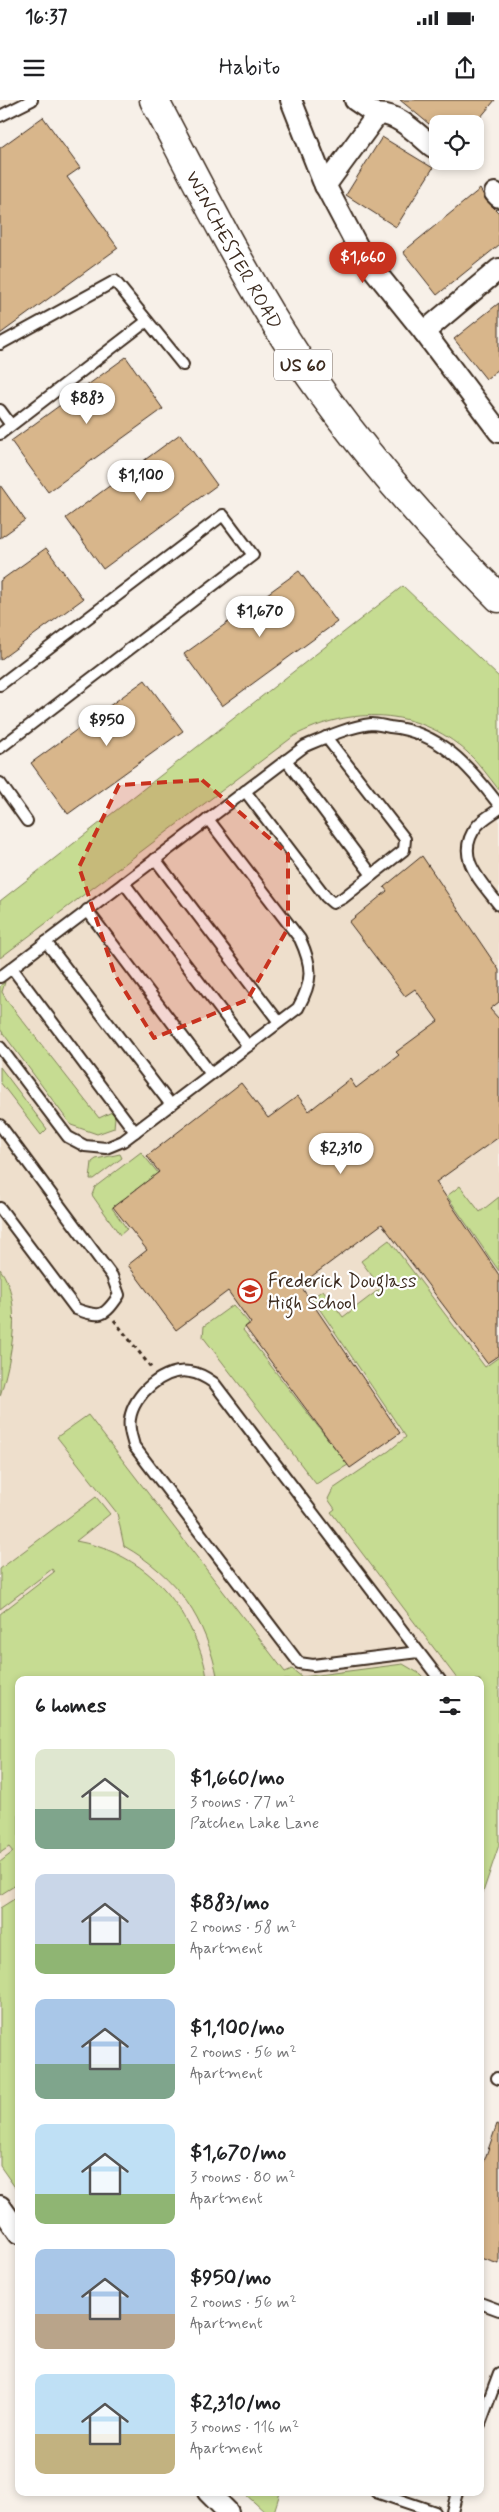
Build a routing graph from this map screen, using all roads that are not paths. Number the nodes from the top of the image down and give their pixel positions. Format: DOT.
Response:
graph roads {
  1 [pos="32,100"];
  2 [pos="154,100"];
  3 [pos="291,100"];
  4 [pos="355,100"];
  5 [pos="377,115"];
  6 [pos="0,116"];
  7 [pos="429,144"];
  8 [pos="325,186"];
  9 [pos="499,269"];
  10 [pos="148,321"];
  11 [pos="424,332"];
  12 [pos="0,344"];
  13 [pos="182,365"];
  14 [pos="0,410"];
  15 [pos="11,425"];
  16 [pos="499,432"];
  17 [pos="0,434"];
  18 [pos="499,598"];
  19 [pos="0,685"];
  20 [pos="326,737"];
  21 [pos="0,748"];
  22 [pos="286,760"];
  23 [pos="0,783"];
  24 [pos="245,791"];
  25 [pos="499,807"];
  26 [pos="208,819"];
  27 [pos="27,821"];
  28 [pos="155,859"];
  29 [pos="372,875"];
  30 [pos="124,883"];
  31 [pos="499,905"];
  32 [pos="87,910"];
  33 [pos="46,942"];
  34 [pos="12,968"];
  35 [pos="0,977"];
  36 [pos="279,1022"];
  37 [pos="248,1046"];
  38 [pos="0,1047"];
  39 [pos="211,1074"];
  40 [pos="171,1105"];
  41 [pos="0,1125"];
  42 [pos="135,1132"];
  43 [pos="0,1208"];
  44 [pos="418,1652"];
  45 [pos="437,1676"];
  46 [pos="0,2206"];
  47 [pos="15,2227"];
  48 [pos="484,2304"];
  49 [pos="499,2310"];
  50 [pos="499,2373"];
  51 [pos="484,2413"];
  52 [pos="212,2496"];
  53 [pos="388,2496"];
  54 [pos="457,2496"];
  55 [pos="228,2512"];
  56 [pos="434,2512"];
  57 [pos="452,2512"];
  1 -- 6 [label="lane"];
  2 -- 18 [label="highway, WINCHESTER ROAD / US 60"];
  3 -- 8 [label="street"];
  4 -- 5 [label="street"];
  5 -- 7 [label="street"];
  5 -- 8 [label="street"];
  8 -- 11 [label="street"];
  9 -- 11 [label="street"];
  10 -- 12 [label="lane"];
  10 -- 13 [label="lane"];
  10 -- 15 [label="lane"];
  11 -- 16 [label="street"];
  14 -- 15 [label="lane"];
  15 -- 17 [label="lane"];
  19 -- 21 [label="lane"];
  20 -- 22 [label="lane"];
  20 -- 25 [label="lane"];
  20 -- 29 [label="lane"];
  22 -- 24 [label="lane"];
  22 -- 29 [label="lane"];
  23 -- 27 [label="lane"];
  24 -- 26 [label="lane"];
  24 -- 29 [label="lane"];
  25 -- 31 [label="lane"];
  26 -- 28 [label="lane"];
  26 -- 36 [label="lane"];
  28 -- 30 [label="lane"];
  28 -- 36 [label="lane"];
  30 -- 32 [label="lane"];
  30 -- 37 [label="lane"];
  32 -- 33 [label="lane"];
  32 -- 39 [label="lane"];
  33 -- 34 [label="lane"];
  33 -- 40 [label="lane"];
  34 -- 35 [label="lane"];
  34 -- 42 [label="lane"];
  36 -- 37 [label="lane"];
  37 -- 39 [label="lane"];
  38 -- 42 [label="lane"];
  39 -- 40 [label="lane"];
  40 -- 42 [label="lane"];
  41 -- 43 [label="lane"];
  44 -- 44 [label="lane"];
  44 -- 45 [label="lane"];
  46 -- 47 [label="street"];
  48 -- 49 [label="lane"];
  50 -- 51 [label="lane"];
  52 -- 55 [label="street"];
  53 -- 56 [label="lane"];
  54 -- 57 [label="lane"];
}
